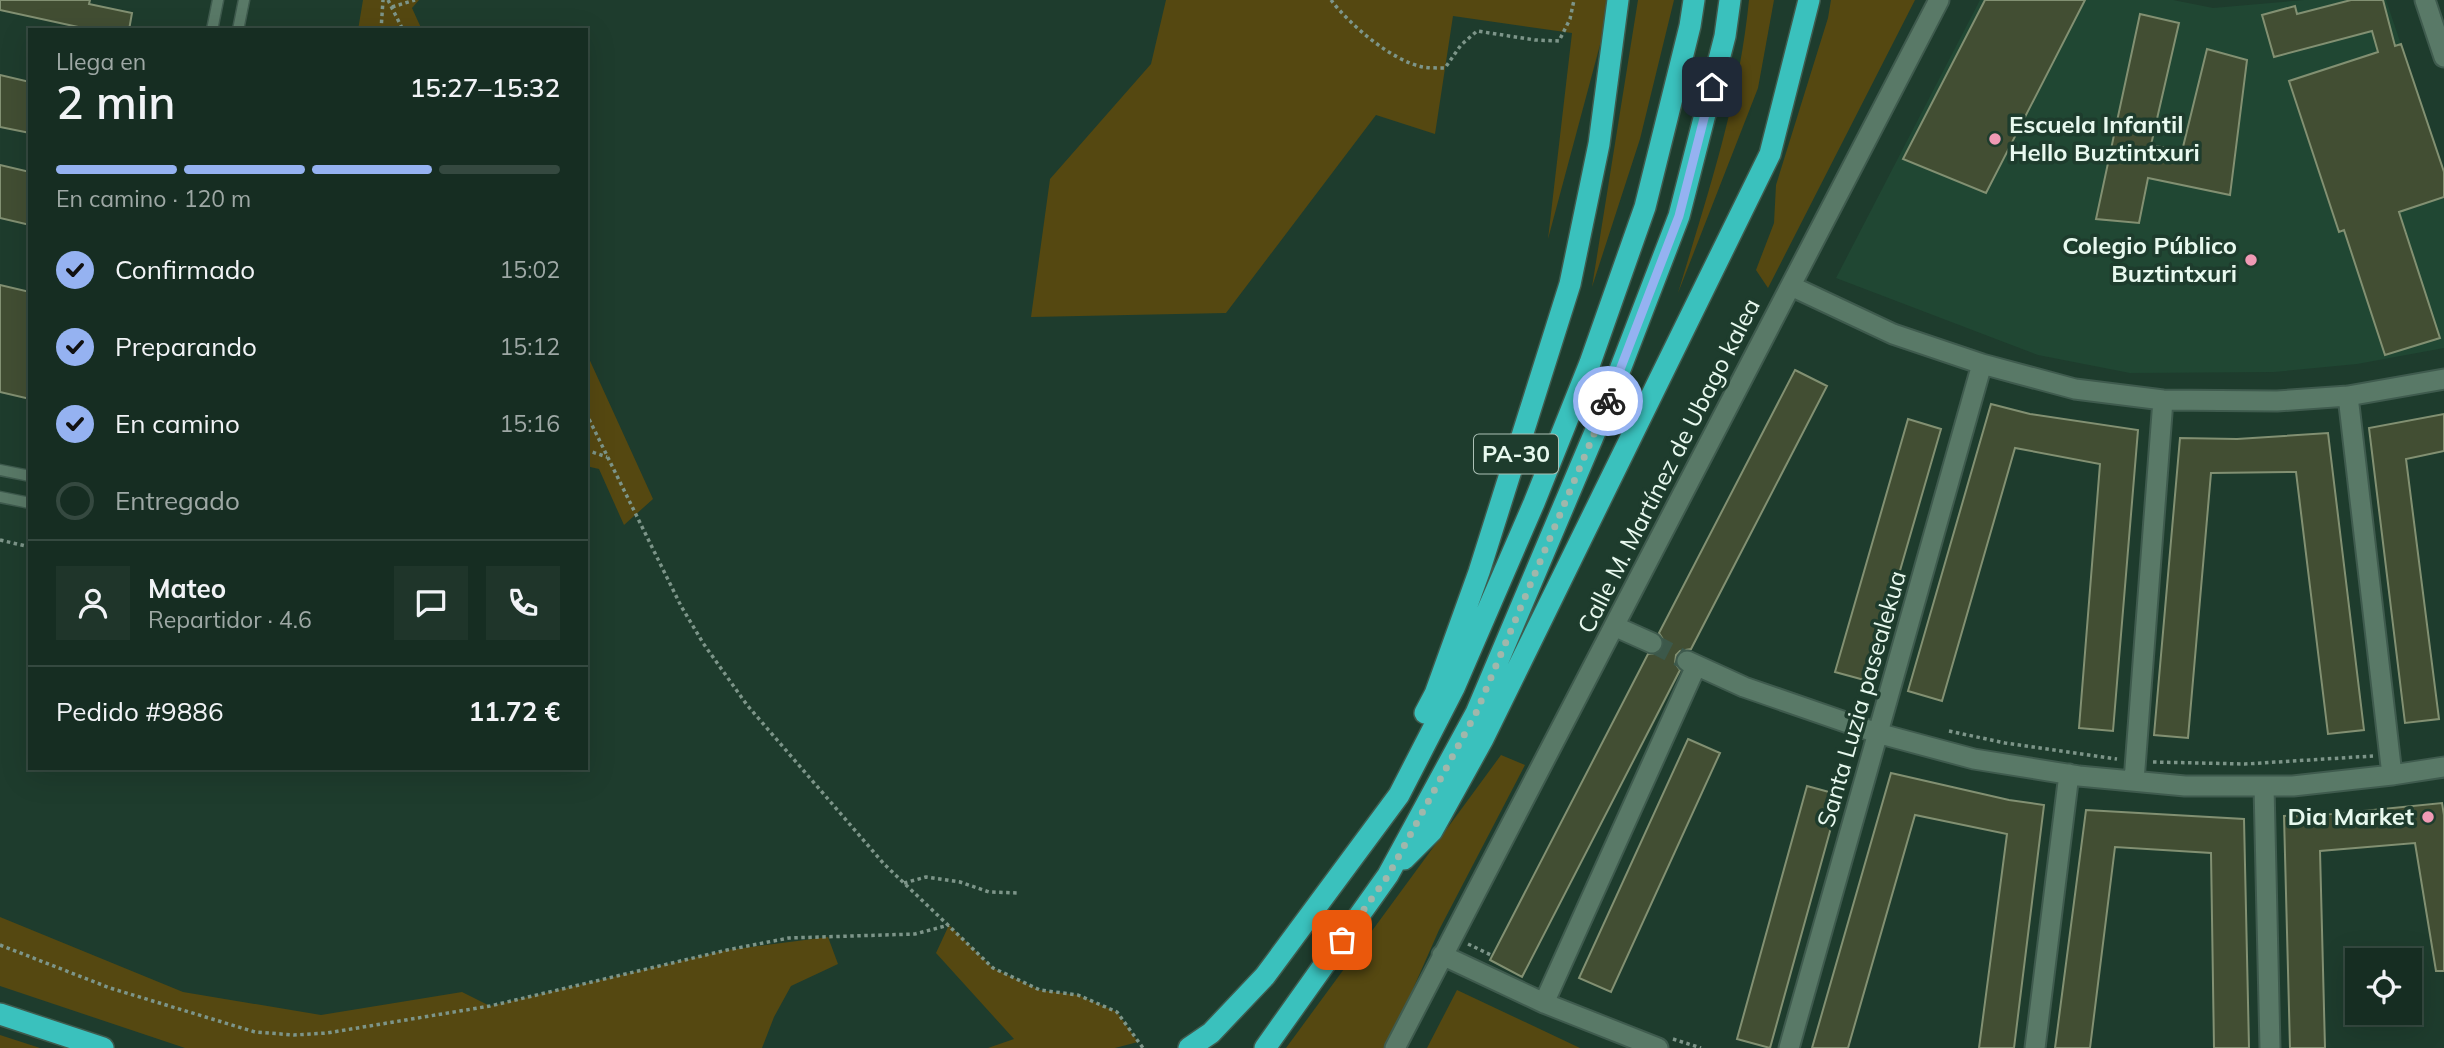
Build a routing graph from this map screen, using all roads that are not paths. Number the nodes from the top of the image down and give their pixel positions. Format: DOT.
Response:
graph roads {
  1 [pos="218,0"];
  2 [pos="244,0"];
  3 [pos="1618,0"];
  4 [pos="1694,0"];
  5 [pos="1730,0"];
  6 [pos="1796,0"];
  7 [pos="1809,0"];
  8 [pos="1939,0"];
  9 [pos="2425,0"];
  10 [pos="212,28"];
  11 [pos="238,28"];
  12 [pos="2444,57"];
  13 [pos="1791,286"];
  14 [pos="1684,329"];
  15 [pos="1982,365"];
  16 [pos="2444,379"];
  17 [pos="2348,396"];
  18 [pos="2163,400"];
  19 [pos="0,470"];
  20 [pos="28,476"];
  21 [pos="0,496"];
  22 [pos="28,503"];
  23 [pos="1614,626"];
  24 [pos="1651,643"];
  25 [pos="1877,733"];
  26 [pos="2444,767"];
  27 [pos="2069,774"];
  28 [pos="2392,775"];
  29 [pos="2134,781"];
  30 [pos="2264,786"];
  31 [pos="1388,876"];
  32 [pos="1336,882"];
  33 [pos="1442,955"];
  34 [pos="1544,1003"];
  35 [pos="0,1014"];
  36 [pos="103,1048"];
  37 [pos="1189,1048"];
  38 [pos="1265,1048"];
  39 [pos="1395,1048"];
  40 [pos="1658,1048"];
  41 [pos="1789,1048"];
  42 [pos="2035,1048"];
  43 [pos="2270,1048"];
  1 -- 10 [label="lane"];
  2 -- 11 [label="lane"];
  3 -- 32 [label="highway, PA-30"];
  4 -- 32 [label="highway"];
  5 -- 31 [label="highway"];
  6 -- 14 [label="highway"];
  7 -- 14 [label="highway"];
  8 -- 13 [label="street, Calle M. Martínez de Ubago kalea"];
  9 -- 12 [label="street"];
  13 -- 15 [label="street"];
  13 -- 23 [label="street, Calle M. Martínez de Ubago kalea"];
  14 -- 31 [label="highway"];
  15 -- 18 [label="street"];
  15 -- 25 [label="street, Santa Luzia pasealekua"];
  16 -- 17 [label="street"];
  17 -- 18 [label="street"];
  17 -- 28 [label="street"];
  18 -- 29 [label="street"];
  19 -- 20 [label="lane"];
  21 -- 22 [label="lane"];
  23 -- 24 [label="street"];
  23 -- 33 [label="street, Calle M. Martínez de Ubago kalea"];
  25 -- 27 [label="street"];
  25 -- 34 [label="street"];
  25 -- 41 [label="street, Santa Luzia pasealekua"];
  26 -- 28 [label="street"];
  27 -- 29 [label="street"];
  27 -- 42 [label="street"];
  28 -- 30 [label="street"];
  29 -- 30 [label="street"];
  30 -- 43 [label="street"];
  31 -- 38 [label="highway"];
  32 -- 37 [label="highway, PA-30"];
  33 -- 34 [label="street"];
  33 -- 39 [label="street, Calle M. Martínez de Ubago kalea"];
  34 -- 40 [label="street"];
  35 -- 36 [label="highway"];
}
